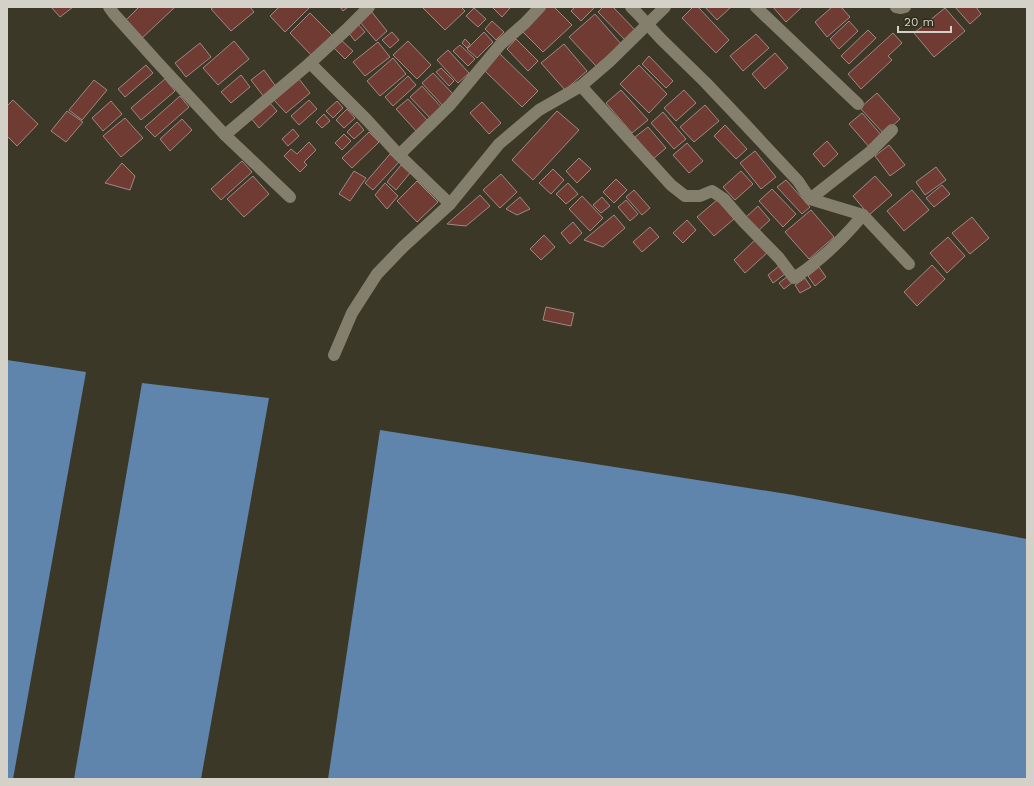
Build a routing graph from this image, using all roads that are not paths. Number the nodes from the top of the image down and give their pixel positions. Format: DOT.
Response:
graph roads {
  1 [pos="110,7"];
  2 [pos="369,7"];
  3 [pos="540,7"];
  4 [pos="631,7"];
  5 [pos="665,7"];
  6 [pos="756,7"];
  7 [pos="896,7"];
  8 [pos="905,7"];
  9 [pos="647,24"];
  10 [pos="310,63"];
  11 [pos="581,86"];
  12 [pos="858,104"];
  13 [pos="892,130"];
  14 [pos="225,135"];
  15 [pos="399,154"];
  16 [pos="290,197"];
  17 [pos="810,199"];
  18 [pos="450,204"];
  19 [pos="863,216"];
  20 [pos="909,264"];
  21 [pos="334,355"];
  1 -- 14 [label="street"];
  2 -- 10 [label="street"];
  3 -- 15 [label="street"];
  4 -- 9 [label="street"];
  5 -- 9 [label="street"];
  6 -- 12 [label="street"];
  7 -- 8 [label="street"];
  9 -- 11 [label="street"];
  9 -- 17 [label="street"];
  10 -- 14 [label="street"];
  10 -- 15 [label="street"];
  11 -- 18 [label="street"];
  11 -- 19 [label="street"];
  13 -- 17 [label="street"];
  14 -- 16 [label="street"];
  15 -- 18 [label="street"];
  17 -- 19 [label="street"];
  18 -- 21 [label="street"];
  19 -- 20 [label="street"];
}
